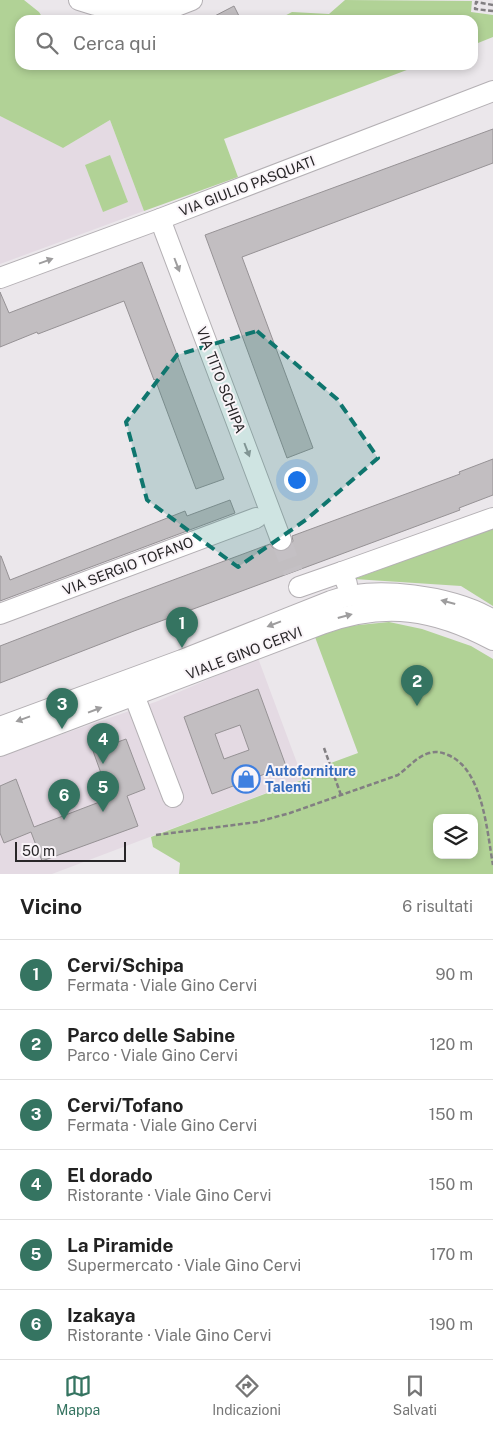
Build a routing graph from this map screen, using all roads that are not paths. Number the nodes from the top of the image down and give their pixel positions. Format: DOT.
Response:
graph roads {
  1 [pos="79,0"];
  2 [pos="192,0"];
  3 [pos="493,91"];
  4 [pos="160,219"];
  5 [pos="0,278"];
  6 [pos="256,518"];
  7 [pos="493,518"];
  8 [pos="281,540"];
  9 [pos="342,572"];
  10 [pos="352,595"];
  11 [pos="0,614"];
  12 [pos="311,619"];
  13 [pos="493,620"];
  14 [pos="493,640"];
  15 [pos="134,695"];
  16 [pos="0,727"];
  17 [pos="0,746"];
  18 [pos="173,797"];
  1 -- 2 [label="street"];
  3 -- 4 [label="street, VIA GIULIO PASQUATI"];
  5 -- 4 [label="street, VIA GIULIO PASQUATI, one-way"];
  4 -- 8 [label="street, VIA TITO SCHIPA, one-way"];
  6 -- 11 [label="street, VIA SERGIO TOFANO"];
  7 -- 9 [label="street"];
  9 -- 10 [label="street"];
  9 -- 12 [label="street"];
  10 -- 12 [label="street, VIALE GINO CERVI"];
  13 -- 10 [label="street, VIALE GINO CERVI, one-way"];
  12 -- 14 [label="street, VIALE GINO CERVI, one-way"];
  12 -- 15 [label="street, VIALE GINO CERVI"];
  12 -- 16 [label="street, VIALE GINO CERVI, one-way"];
  17 -- 15 [label="street, VIALE GINO CERVI, one-way"];
  15 -- 18 [label="street"];
}
